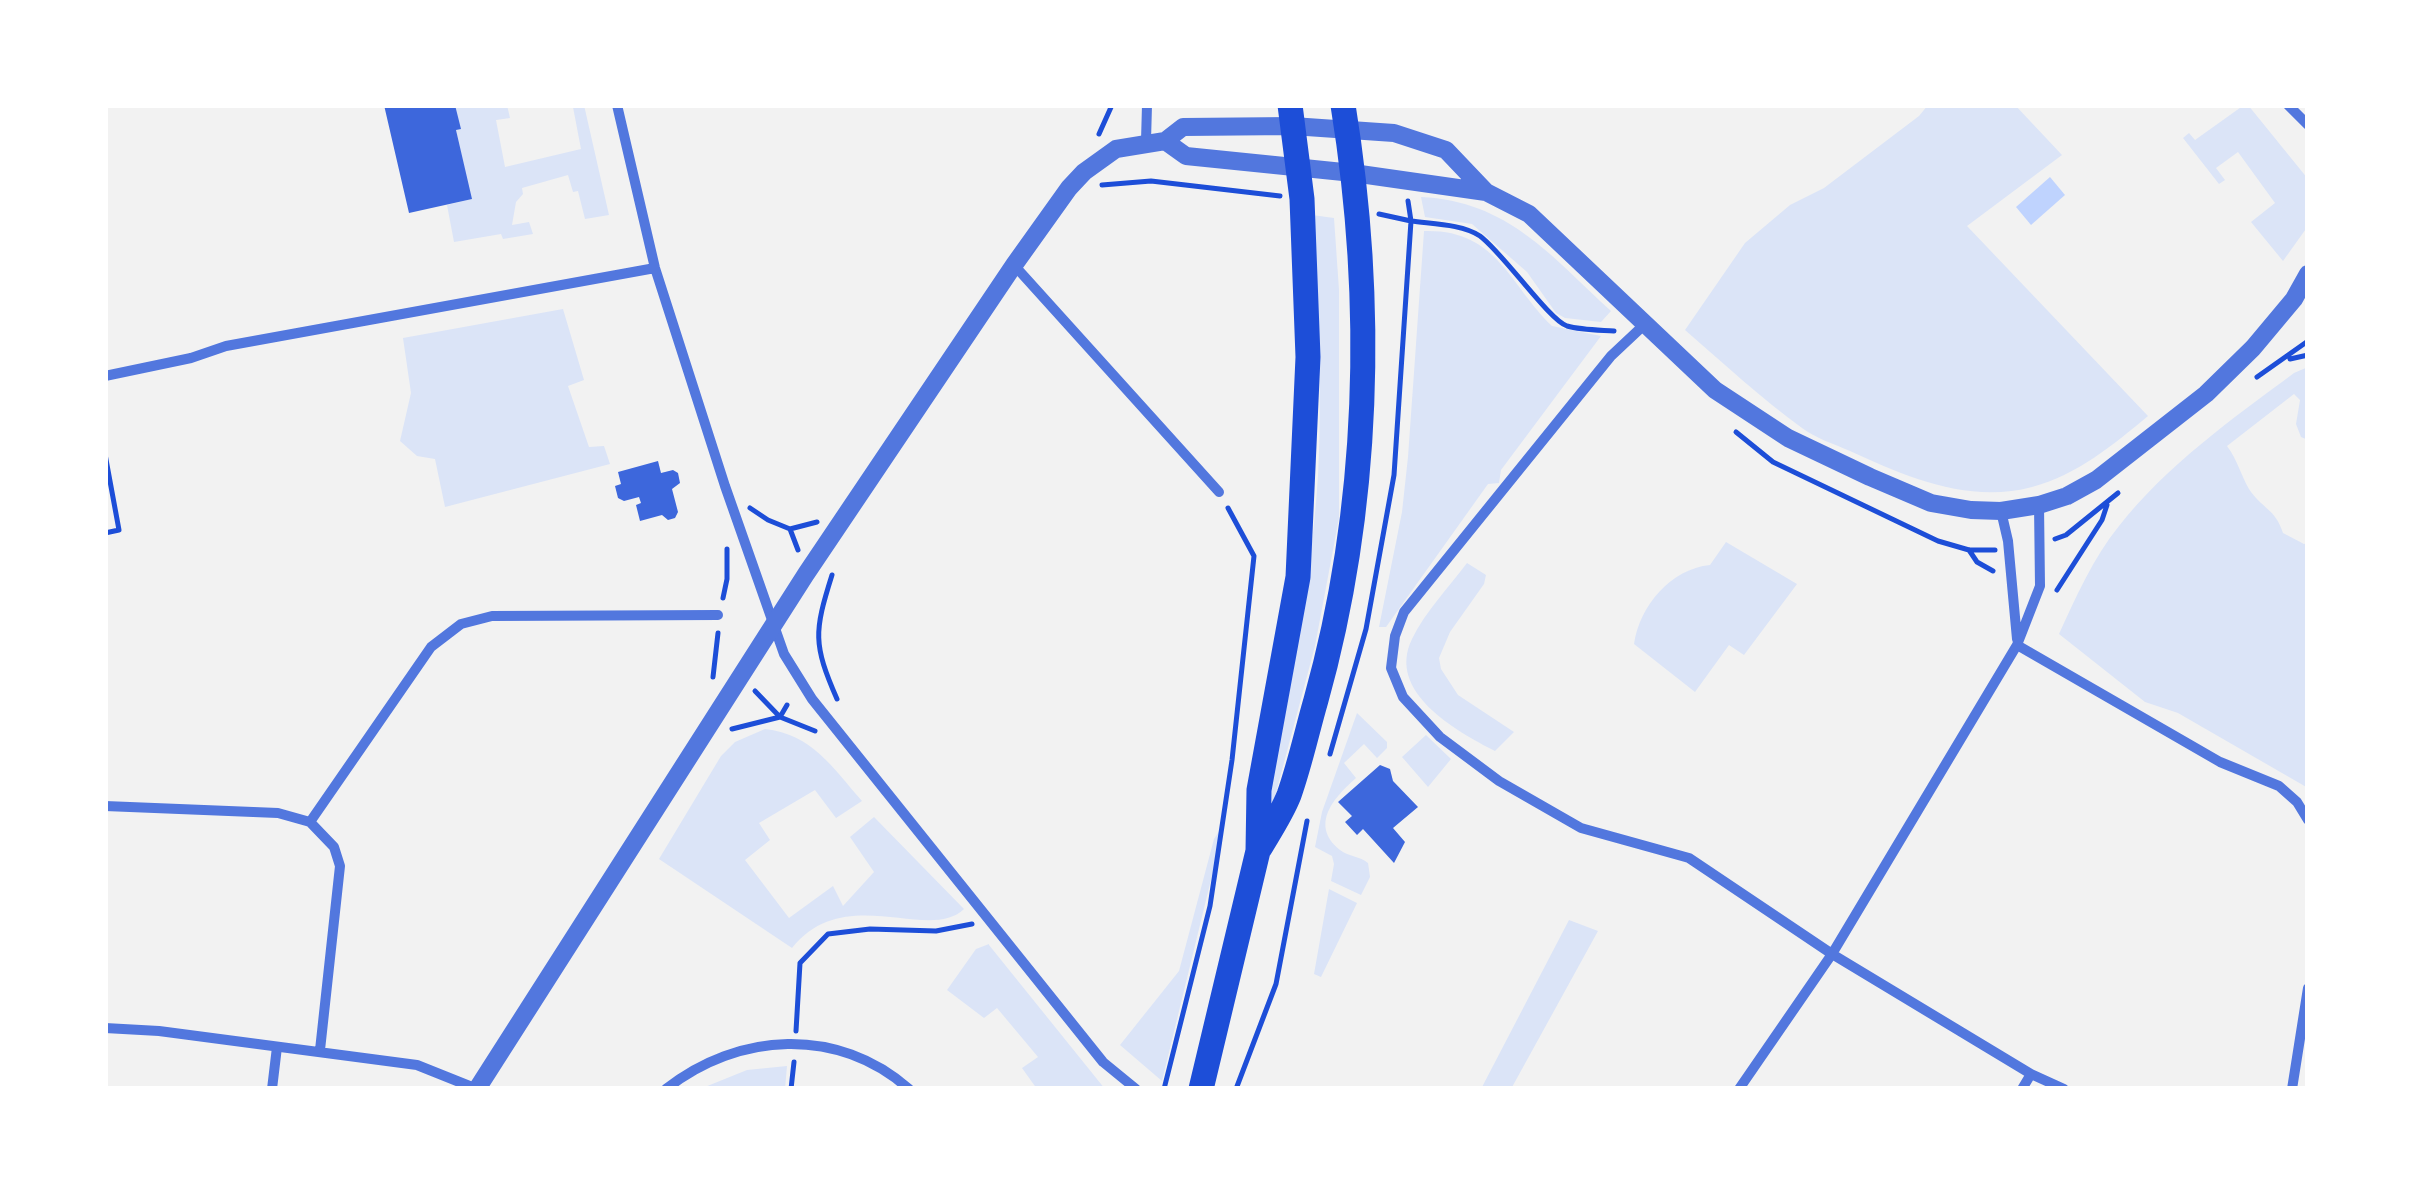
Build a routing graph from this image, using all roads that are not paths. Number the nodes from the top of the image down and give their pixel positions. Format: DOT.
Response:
graph roads {
  1 [pos="617,105"];
  2 [pos="1147,105"];
  3 [pos="2288,105"];
  4 [pos="1291,116"];
  5 [pos="1345,117"];
  6 [pos="2305,122"];
  7 [pos="2308,136"];
  8 [pos="1156,141"];
  9 [pos="1298,168"];
  10 [pos="1354,173"];
  11 [pos="1486,192"];
  12 [pos="1014,265"];
  13 [pos="655,268"];
  14 [pos="2308,274"];
  15 [pos="2301,294"];
  16 [pos="1638,330"];
  17 [pos="105,376"];
  18 [pos="1219,492"];
  19 [pos="2039,505"];
  20 [pos="2001,511"];
  21 [pos="718,615"];
  22 [pos="773,627"];
  23 [pos="2017,645"];
  24 [pos="105,806"];
  25 [pos="2308,820"];
  26 [pos="310,822"];
  27 [pos="1258,851"];
  28 [pos="1832,954"];
  29 [pos="2308,988"];
  30 [pos="105,1028"];
  31 [pos="276,1047"];
  32 [pos="320,1050"];
  33 [pos="2031,1074"];
  34 [pos="272,1089"];
  35 [pos="477,1089"];
  36 [pos="666,1089"];
  37 [pos="909,1089"];
  38 [pos="1136,1089"];
  39 [pos="1201,1089"];
  40 [pos="1740,1089"];
  41 [pos="2022,1089"];
  42 [pos="2064,1089"];
  43 [pos="2292,1089"];
  1 -- 13 [label="street"];
  2 -- 8 [label="street"];
  3 -- 6 [label="street"];
  4 -- 5 [label="street"];
  4 -- 8 [label="street"];
  4 -- 9 [label="main road"];
  5 -- 10 [label="main road"];
  5 -- 11 [label="street"];
  6 -- 7 [label="street"];
  8 -- 9 [label="street"];
  8 -- 12 [label="street"];
  9 -- 10 [label="street"];
  9 -- 27 [label="main road"];
  10 -- 11 [label="street"];
  10 -- 27 [label="main road"];
  11 -- 16 [label="street"];
  12 -- 18 [label="street"];
  12 -- 22 [label="street"];
  13 -- 17 [label="street"];
  13 -- 22 [label="street"];
  14 -- 15 [label="street"];
  15 -- 19 [label="street"];
  16 -- 20 [label="street"];
  16 -- 28 [label="street"];
  19 -- 20 [label="street"];
  19 -- 23 [label="street"];
  20 -- 23 [label="street"];
  21 -- 26 [label="street"];
  22 -- 35 [label="street"];
  22 -- 38 [label="street"];
  23 -- 25 [label="street"];
  23 -- 28 [label="street"];
  24 -- 26 [label="street"];
  26 -- 32 [label="street"];
  27 -- 39 [label="main road"];
  28 -- 33 [label="street"];
  28 -- 40 [label="street"];
  29 -- 43 [label="street"];
  30 -- 31 [label="street"];
  31 -- 32 [label="street"];
  31 -- 34 [label="street"];
  32 -- 35 [label="street"];
  33 -- 41 [label="street"];
  33 -- 42 [label="street"];
  36 -- 37 [label="street"];
}
